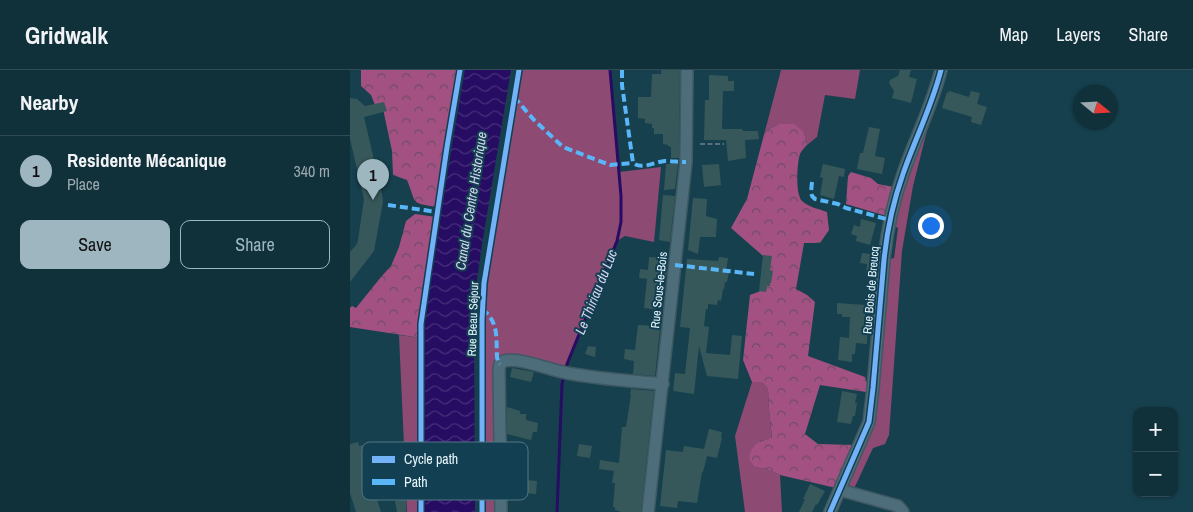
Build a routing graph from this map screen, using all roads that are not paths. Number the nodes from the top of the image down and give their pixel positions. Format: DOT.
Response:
graph roads {
  1 [pos="688,70"];
  2 [pos="941,70"];
  3 [pos="663,384"];
  4 [pos="500,442"];
  5 [pos="840,490"];
  6 [pos="648,512"];
  7 [pos="830,512"];
  8 [pos="903,512"];
  1 -- 3 [label="street, Rue Sous-le-Bois"];
  2 -- 5 [label="street, Rue Bois de Breucq"];
  3 -- 4 [label="street"];
  3 -- 6 [label="street, Rue Sous-le-Bois"];
  5 -- 7 [label="street, Rue Bois de Breucq"];
  5 -- 8 [label="street"];
}
